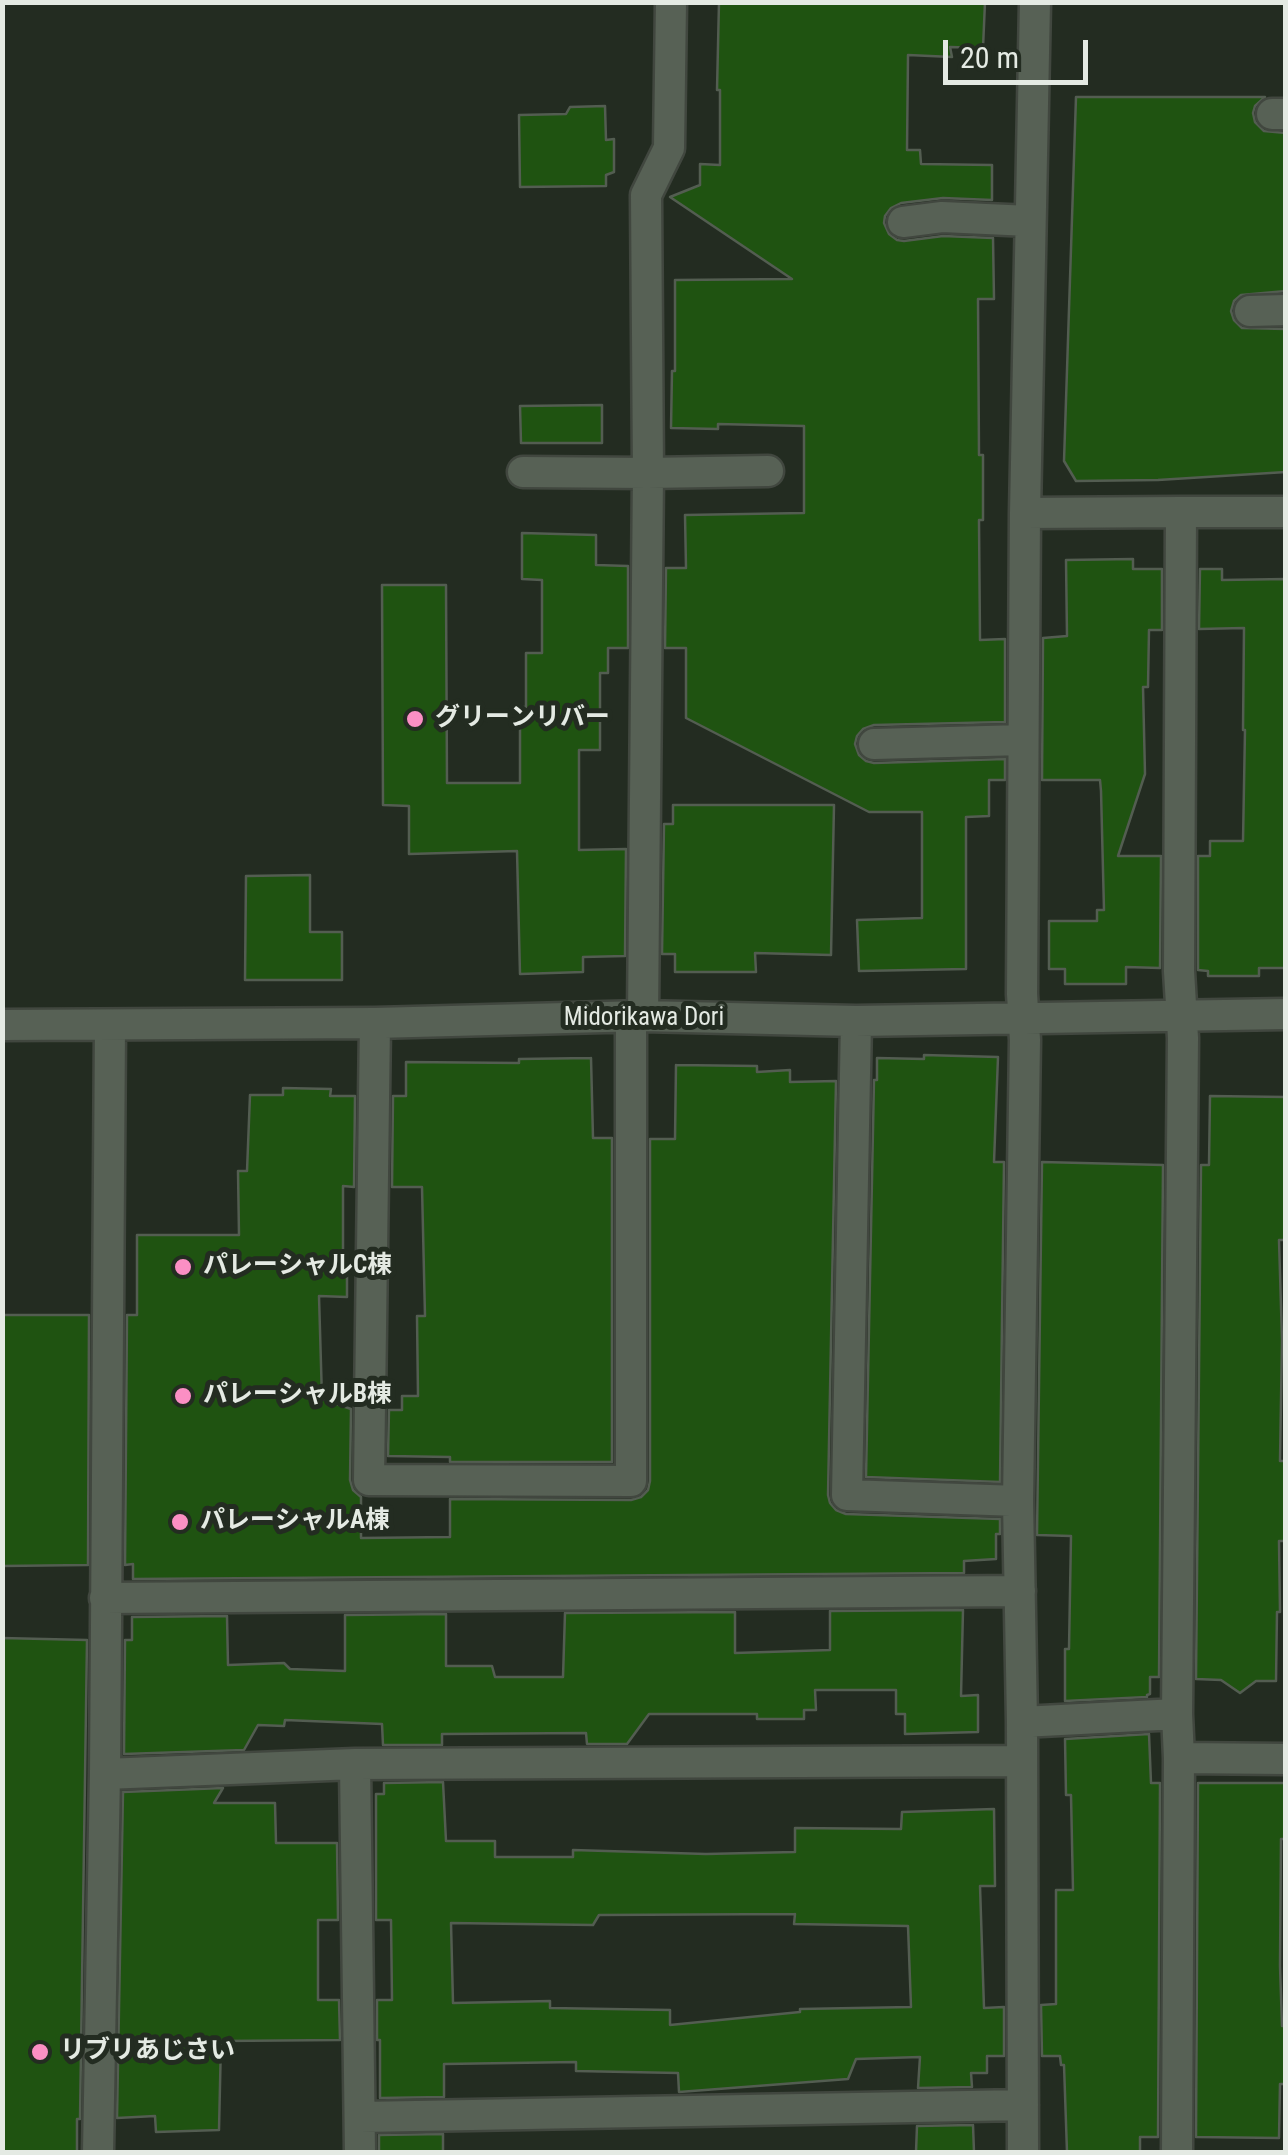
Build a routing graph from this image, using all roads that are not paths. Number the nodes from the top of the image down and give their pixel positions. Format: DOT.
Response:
graph roads {
  1 [pos="670,2"];
  2 [pos="1035,2"];
  3 [pos="1030,221"];
  4 [pos="903,222"];
  5 [pos="1286,310"];
  6 [pos="1250,311"];
  7 [pos="768,471"];
  8 [pos="523,472"];
  9 [pos="648,473"];
  10 [pos="1025,512"];
  11 [pos="1180,512"];
  12 [pos="1286,512"];
  13 [pos="1023,740"];
  14 [pos="874,744"];
  15 [pos="1182,1014"];
  16 [pos="1286,1014"];
  17 [pos="637,1017"];
  18 [pos="1024,1019"];
  19 [pos="856,1022"];
  20 [pos="375,1023"];
  21 [pos="2,1025"];
  22 [pos="110,1026"];
  23 [pos="1018,1500"];
  24 [pos="1020,1592"];
  25 [pos="105,1598"];
  26 [pos="1177,1714"];
  27 [pos="1022,1722"];
  28 [pos="1179,1758"];
  29 [pos="1286,1759"];
  30 [pos="1021,1761"];
  31 [pos="355,1764"];
  32 [pos="105,1774"];
  33 [pos="1022,2105"];
  34 [pos="360,2117"];
  35 [pos="98,2152"];
  36 [pos="360,2152"];
  37 [pos="1023,2152"];
  38 [pos="1177,2152"];
  1 -- 9 [label="street"];
  2 -- 3 [label="street"];
  3 -- 4 [label="street"];
  3 -- 10 [label="street"];
  5 -- 6 [label="street"];
  7 -- 9 [label="street"];
  8 -- 9 [label="street"];
  9 -- 17 [label="street"];
  10 -- 11 [label="street"];
  10 -- 13 [label="street"];
  11 -- 12 [label="street"];
  11 -- 15 [label="street"];
  13 -- 14 [label="street"];
  13 -- 18 [label="street"];
  15 -- 16 [label="street, Midorikawa Dori"];
  15 -- 18 [label="street, Midorikawa Dori"];
  15 -- 26 [label="street"];
  17 -- 19 [label="street, Midorikawa Dori"];
  17 -- 20 [label="street, Midorikawa Dori"];
  17 -- 20 [label="street"];
  18 -- 19 [label="street, Midorikawa Dori"];
  18 -- 23 [label="street"];
  19 -- 23 [label="street"];
  20 -- 22 [label="street, Midorikawa Dori"];
  21 -- 22 [label="street, Midorikawa Dori"];
  22 -- 25 [label="street"];
  23 -- 24 [label="street"];
  24 -- 25 [label="street"];
  24 -- 27 [label="street"];
  25 -- 32 [label="street"];
  26 -- 27 [label="street"];
  26 -- 28 [label="street"];
  27 -- 30 [label="street"];
  28 -- 29 [label="street"];
  28 -- 38 [label="street"];
  30 -- 31 [label="street"];
  30 -- 33 [label="street"];
  31 -- 32 [label="street"];
  31 -- 34 [label="street"];
  32 -- 35 [label="street"];
  33 -- 34 [label="street"];
  33 -- 37 [label="street"];
  34 -- 36 [label="street"];
}
